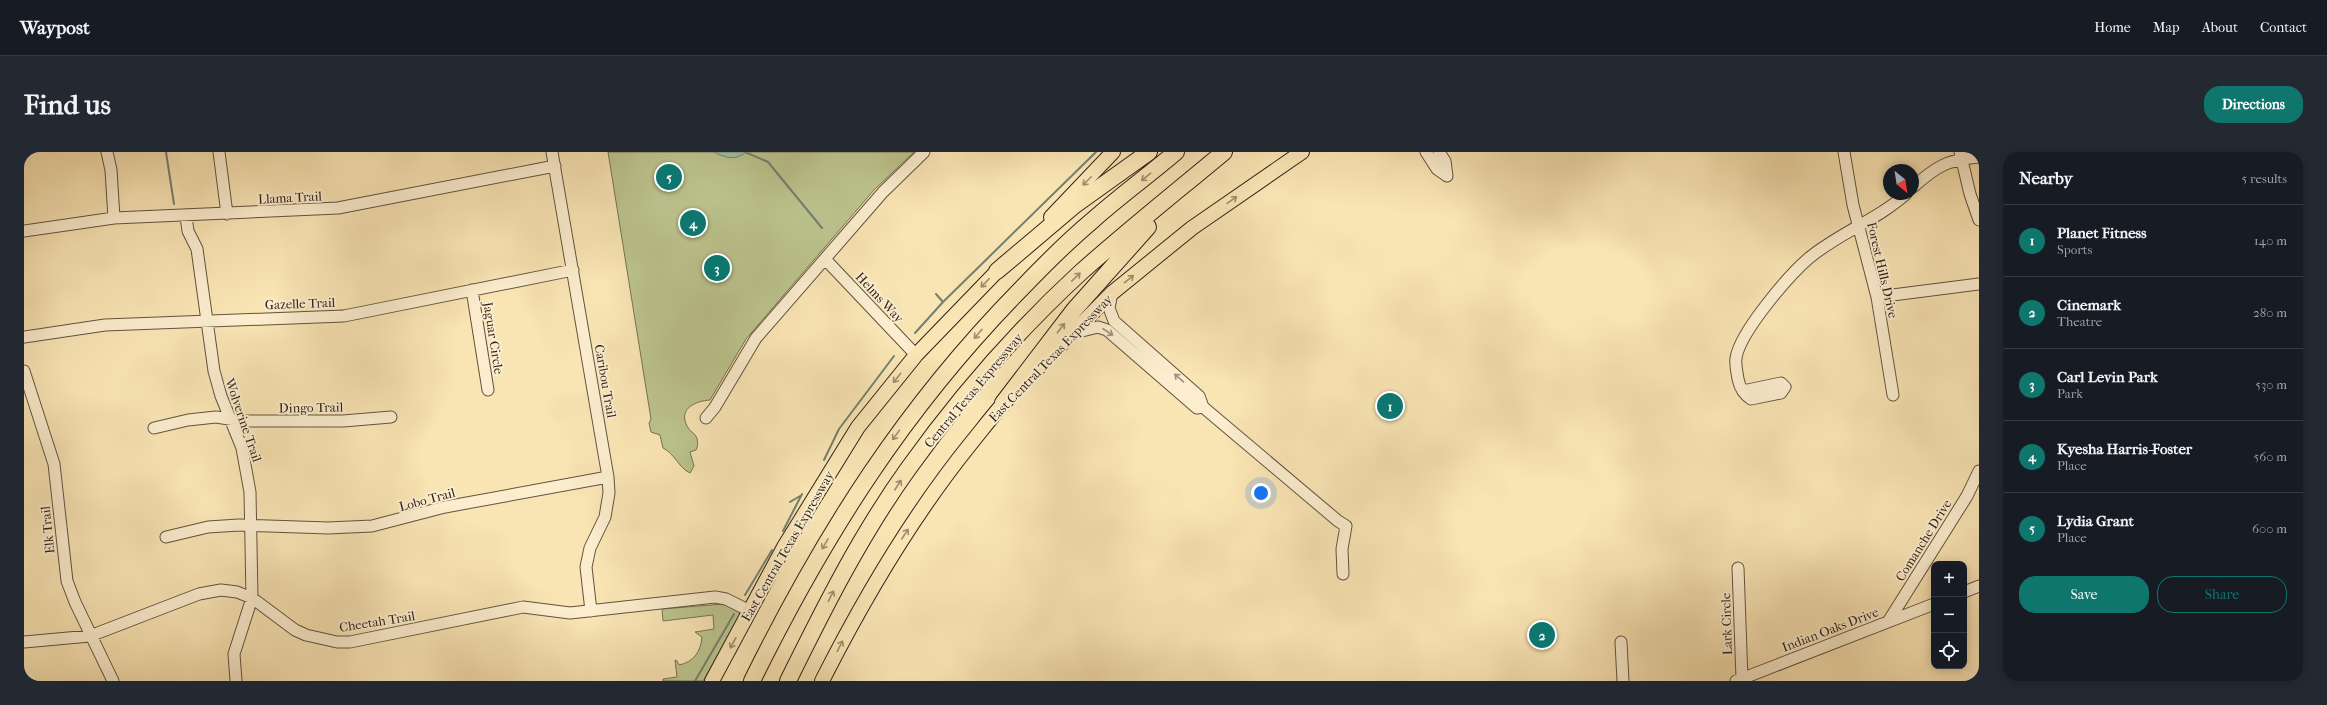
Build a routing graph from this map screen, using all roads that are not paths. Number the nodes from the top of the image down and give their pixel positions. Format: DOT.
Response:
graph roads {
  1 [pos="107,152"];
  2 [pos="219,152"];
  3 [pos="552,152"];
  4 [pos="924,152"];
  5 [pos="1113,152"];
  6 [pos="1149,152"];
  7 [pos="1176,152"];
  8 [pos="1224,152"];
  9 [pos="1234,152"];
  10 [pos="1302,152"];
  11 [pos="1426,152"];
  12 [pos="1439,152"];
  13 [pos="1844,152"];
  14 [pos="1960,156"];
  15 [pos="1979,157"];
  16 [pos="555,166"];
  17 [pos="1919,183"];
  18 [pos="1898,200"];
  19 [pos="227,214"];
  20 [pos="186,216"];
  21 [pos="114,218"];
  22 [pos="1979,220"];
  23 [pos="1858,227"];
  24 [pos="24,231"];
  25 [pos="825,259"];
  26 [pos="573,270"];
  27 [pos="998,271"];
  28 [pos="1979,284"];
  29 [pos="472,290"];
  30 [pos="1112,293"];
  31 [pos="1877,297"];
  32 [pos="206,321"];
  33 [pos="1072,334"];
  34 [pos="24,337"];
  35 [pos="916,355"];
  36 [pos="24,370"];
  37 [pos="488,390"];
  38 [pos="1743,391"];
  39 [pos="1894,395"];
  40 [pos="1003,403"];
  41 [pos="1203,407"];
  42 [pos="391,417"];
  43 [pos="706,418"];
  44 [pos="231,420"];
  45 [pos="154,428"];
  46 [pos="1979,471"];
  47 [pos="608,477"];
  48 [pos="251,526"];
  49 [pos="166,536"];
  50 [pos="1738,568"];
  51 [pos="1343,574"];
  52 [pos="1979,586"];
  53 [pos="1967,591"];
  54 [pos="252,598"];
  55 [pos="1931,605"];
  56 [pos="591,611"];
  57 [pos="750,611"];
  58 [pos="1888,622"];
  59 [pos="90,636"];
  60 [pos="24,642"];
  61 [pos="1621,642"];
  62 [pos="1760,676"];
  63 [pos="1739,680"];
  64 [pos="113,681"];
  65 [pos="236,681"];
  66 [pos="712,681"];
  67 [pos="752,681"];
  68 [pos="788,681"];
  69 [pos="822,681"];
  70 [pos="1623,681"];
  1 -- 21 [label="street"];
  2 -- 19 [label="street"];
  3 -- 16 [label="street, Caribou Trail"];
  4 -- 25 [label="street"];
  5 -- 27 [label="main road, East Central Texas Expressway, one-way"];
  6 -- 27 [label="highway"];
  7 -- 67 [label="highway, one-way"];
  68 -- 8 [label="highway, Central Texas Expressway, one-way"];
  40 -- 9 [label="highway, one-way"];
  30 -- 10 [label="main road, East Central Texas Expressway, one-way"];
  11 -- 12 [label="street"];
  13 -- 23 [label="street, Forest Hills Drive"];
  14 -- 15 [label="street"];
  14 -- 17 [label="street"];
  14 -- 22 [label="street"];
  16 -- 19 [label="street, Llama Trail"];
  16 -- 26 [label="street, Caribou Trail"];
  18 -- 23 [label="street"];
  19 -- 20 [label="street, Llama Trail"];
  20 -- 21 [label="street, Llama Trail"];
  20 -- 32 [label="street, Wolverine Trail"];
  21 -- 24 [label="street, Llama Trail"];
  23 -- 31 [label="street, Forest Hills Drive"];
  23 -- 38 [label="street"];
  25 -- 35 [label="street, Helms Way"];
  25 -- 43 [label="street"];
  26 -- 29 [label="street, Gazelle Trail"];
  26 -- 47 [label="street, Caribou Trail"];
  27 -- 35 [label="main road, East Central Texas Expressway, one-way"];
  28 -- 31 [label="street"];
  29 -- 32 [label="street, Gazelle Trail"];
  29 -- 37 [label="street, Jaguar Circle"];
  30 -- 33 [label="main road, East Central Texas Expressway"];
  41 -- 30 [label="street, one-way"];
  31 -- 39 [label="street, Forest Hills Drive"];
  32 -- 34 [label="street, Gazelle Trail"];
  32 -- 44 [label="street, Wolverine Trail"];
  33 -- 40 [label="main road, East Central Texas Expressway"];
  33 -- 41 [label="street, one-way"];
  35 -- 57 [label="main road, East Central Texas Expressway, one-way"];
  36 -- 59 [label="street, Elk Trail"];
  69 -- 40 [label="main road, East Central Texas Expressway, one-way"];
  41 -- 51 [label="street"];
  42 -- 44 [label="street, Dingo Trail"];
  44 -- 45 [label="street, Dingo Trail"];
  44 -- 48 [label="street, Wolverine Trail"];
  46 -- 58 [label="street, Comanche Drive"];
  47 -- 48 [label="street, Lobo Trail"];
  47 -- 56 [label="street, Caribou Trail"];
  48 -- 49 [label="street, Lobo Trail"];
  48 -- 54 [label="street, Wolverine Trail"];
  50 -- 63 [label="street, Lark Circle"];
  52 -- 53 [label="street"];
  54 -- 56 [label="street, Cheetah Trail"];
  54 -- 59 [label="street, Cheetah Trail"];
  54 -- 65 [label="street, Wolverine Trail"];
  55 -- 58 [label="street, Indian Oaks Drive"];
  56 -- 57 [label="street, Cheetah Trail"];
  57 -- 66 [label="main road, East Central Texas Expressway, one-way"];
  58 -- 62 [label="street, Indian Oaks Drive"];
  59 -- 60 [label="street, Cheetah Trail"];
  59 -- 64 [label="street, Elk Trail"];
  61 -- 70 [label="street"];
  62 -- 63 [label="street, Indian Oaks Drive"];
}
